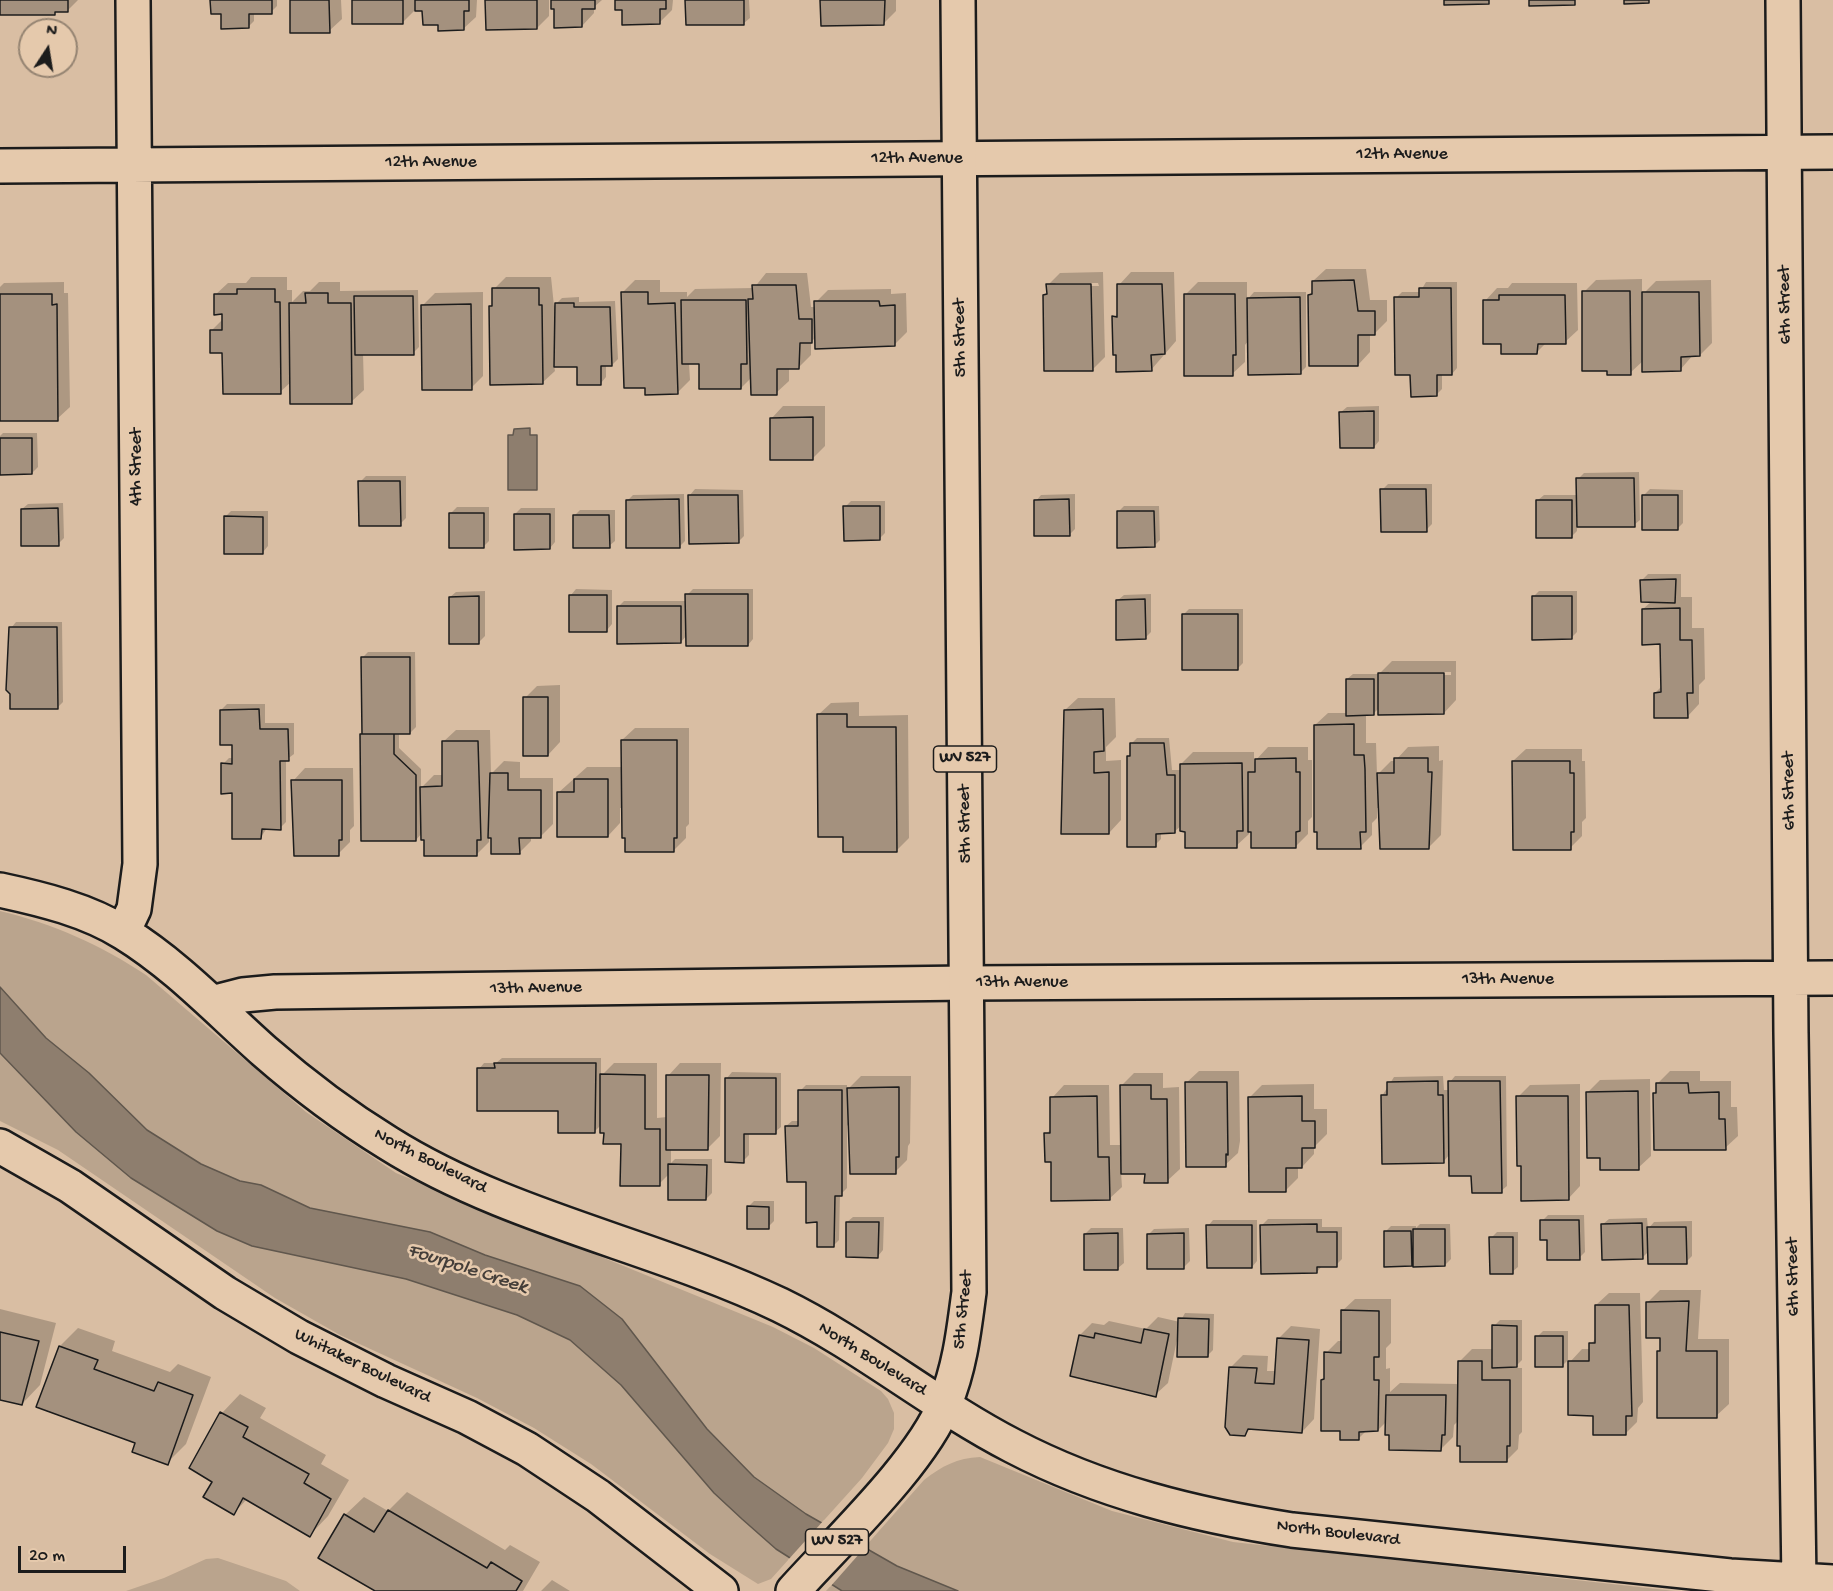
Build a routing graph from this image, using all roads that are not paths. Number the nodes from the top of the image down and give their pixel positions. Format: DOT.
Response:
graph roads {
  1 [pos="133,0"];
  2 [pos="958,0"];
  3 [pos="1783,0"];
  4 [pos="1833,152"];
  5 [pos="1784,153"];
  6 [pos="959,159"];
  7 [pos="135,165"];
  8 [pos="0,166"];
  9 [pos="0,890"];
  10 [pos="123,932"];
  11 [pos="1833,978"];
  12 [pos="1792,979"];
  13 [pos="967,983"];
  14 [pos="212,1003"];
  15 [pos="0,1146"];
  16 [pos="945,1406"];
  17 [pos="1799,1582"];
  18 [pos="1833,1582"];
  19 [pos="721,1591"];
  20 [pos="793,1591"];
  1 -- 7 [label="street, 4th Street"];
  2 -- 6 [label="street, 5th Street / WV 527"];
  3 -- 5 [label="street, 6th Street"];
  4 -- 5 [label="street, 12th Avenue"];
  5 -- 6 [label="street, 12th Avenue"];
  5 -- 12 [label="street, 6th Street"];
  6 -- 7 [label="street, 12th Avenue"];
  6 -- 13 [label="street, 5th Street / WV 527"];
  7 -- 8 [label="street, 12th Avenue"];
  7 -- 10 [label="street, 4th Street"];
  9 -- 10 [label="street, North Boulevard"];
  10 -- 14 [label="street, North Boulevard"];
  11 -- 12 [label="street, 13th Avenue"];
  12 -- 13 [label="street, 13th Avenue"];
  12 -- 17 [label="street, 6th Street"];
  13 -- 14 [label="street, 13th Avenue"];
  13 -- 16 [label="street, 5th Street / WV 527"];
  14 -- 16 [label="street, North Boulevard"];
  15 -- 19 [label="street, Whitaker Boulevard"];
  16 -- 17 [label="street, North Boulevard"];
  16 -- 20 [label="street, 5th Street / WV 527"];
  17 -- 18 [label="street, North Boulevard"];
}
